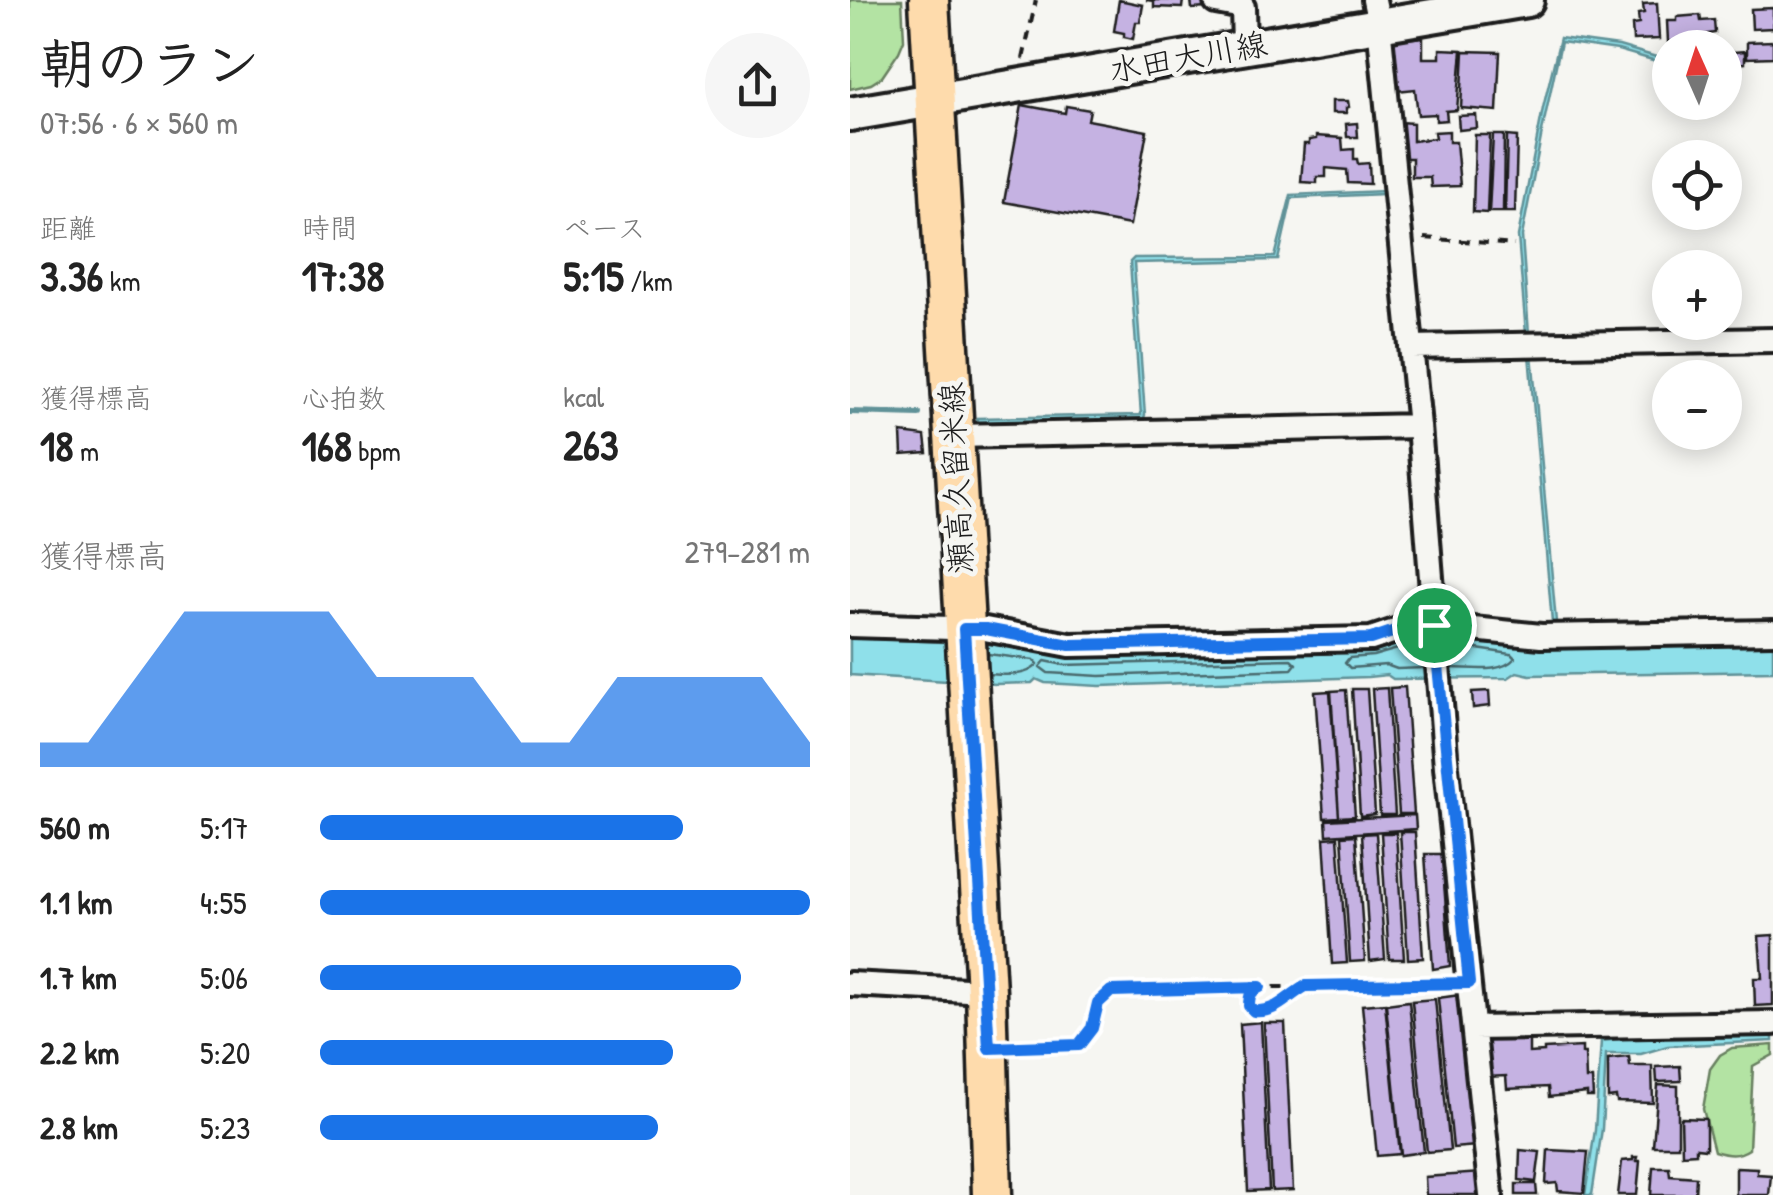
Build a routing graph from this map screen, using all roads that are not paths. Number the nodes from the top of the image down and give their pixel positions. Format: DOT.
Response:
graph roads {
  1 [pos="929,0"];
  2 [pos="1527,0"];
  3 [pos="1216,2"];
  4 [pos="1377,12"];
  5 [pos="1244,47"];
  6 [pos="935,99"];
  7 [pos="850,114"];
  8 [pos="1773,340"];
  9 [pos="1411,347"];
  10 [pos="1419,426"];
  11 [pos="954,436"];
  12 [pos="850,625"];
  13 [pos="1434,628"];
  14 [pos="964,629"];
  15 [pos="1773,632"];
  16 [pos="850,984"];
  17 [pos="986,992"];
  18 [pos="1773,1023"];
  19 [pos="1474,1028"];
  20 [pos="992,1195"];
  21 [pos="1491,1195"];
  1 -- 6 [label="main road, 瀬高久留米線"];
  2 -- 4 [label="main road, 水田大川線"];
  3 -- 5 [label="street"];
  4 -- 5 [label="main road, 水田大川線"];
  4 -- 9 [label="street"];
  5 -- 6 [label="main road, 水田大川線"];
  6 -- 7 [label="main road, 水田大川線"];
  6 -- 11 [label="main road, 瀬高久留米線"];
  8 -- 9 [label="street"];
  9 -- 10 [label="street"];
  10 -- 11 [label="street"];
  10 -- 13 [label="street"];
  11 -- 14 [label="main road, 瀬高久留米線"];
  12 -- 14 [label="street"];
  13 -- 14 [label="street"];
  13 -- 15 [label="street"];
  13 -- 19 [label="street"];
  14 -- 17 [label="main road, 瀬高久留米線"];
  16 -- 17 [label="street"];
  17 -- 20 [label="main road, 瀬高久留米線"];
  18 -- 19 [label="street"];
  19 -- 21 [label="street"];
}
